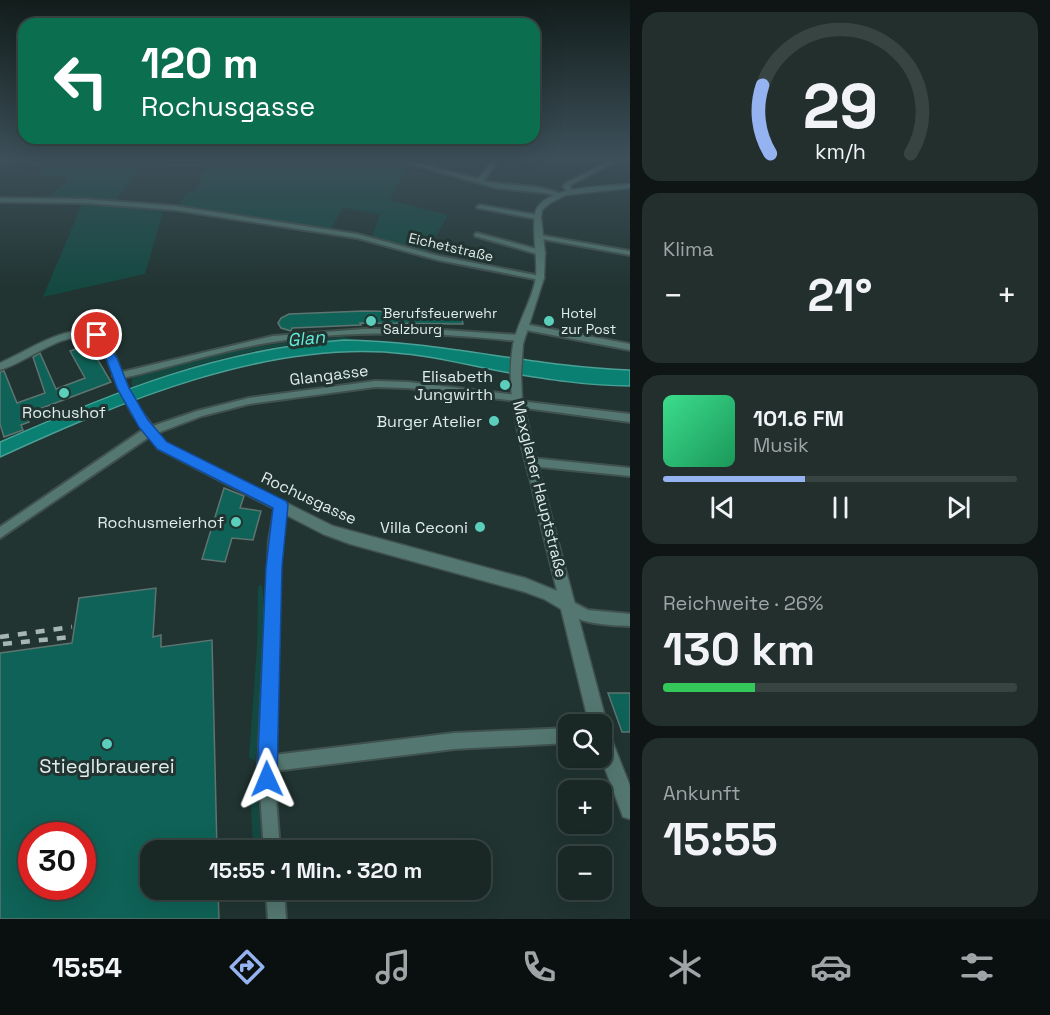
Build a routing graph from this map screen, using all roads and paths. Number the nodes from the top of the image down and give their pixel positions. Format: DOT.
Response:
graph roads {
  1 [pos="109,203"];
  2 [pos="545,203"];
  3 [pos="480,207"];
  4 [pos="537,217"];
  5 [pos="477,235"];
  6 [pos="539,237"];
  7 [pos="542,253"];
  8 [pos="630,254"];
  9 [pos="540,278"];
  10 [pos="524,327"];
  11 [pos="519,338"];
  12 [pos="630,347"];
  13 [pos="0,367"];
  14 [pos="118,376"];
  15 [pos="517,401"];
  16 [pos="630,418"];
  17 [pos="148,432"];
  18 [pos="531,462"];
  19 [pos="630,472"];
  20 [pos="281,505"];
  21 [pos="0,533"];
  22 [pos="569,606"];
  23 [pos="630,620"];
  24 [pos="596,714"];
  25 [pos="558,736"];
  26 [pos="612,762"];
  27 [pos="266,764"];
  28 [pos="630,810"];
  29 [pos="271,840"];
  30 [pos="276,900"];
  31 [pos="277,919"];
  1 -- 9 [label="street, Eichetstraße"];
  2 -- 4 [label="street"];
  3 -- 4 [label="street"];
  4 -- 6 [label="street, Maxglaner Hauptstraße"];
  5 -- 7 [label="street"];
  6 -- 7 [label="street, Maxglaner Hauptstraße"];
  6 -- 8 [label="street"];
  7 -- 9 [label="street, Maxglaner Hauptstraße"];
  9 -- 10 [label="street, Maxglaner Hauptstraße"];
  10 -- 11 [label="street, Maxglaner Hauptstraße"];
  10 -- 12 [label="street"];
  11 -- 14 [label="street"];
  11 -- 15 [label="street, Maxglaner Hauptstraße"];
  13 -- 14 [label="street, Rochusgasse"];
  14 -- 17 [label="street, Rochusgasse"];
  15 -- 16 [label="street, Glangasse"];
  15 -- 17 [label="street, Glangasse"];
  15 -- 18 [label="street, Maxglaner Hauptstraße"];
  17 -- 20 [label="street, Rochusgasse"];
  17 -- 21 [label="street, Glangasse"];
  18 -- 19 [label="street"];
  18 -- 22 [label="street, Maxglaner Hauptstraße"];
  20 -- 22 [label="street, Rochusgasse"];
  20 -- 27 [label="street"];
  22 -- 23 [label="street"];
  22 -- 24 [label="street, Maxglaner Hauptstraße"];
  25 -- 27 [label="street"];
  26 -- 28 [label="street"];
  27 -- 29 [label="street"];
  30 -- 31 [label="street"];
}
